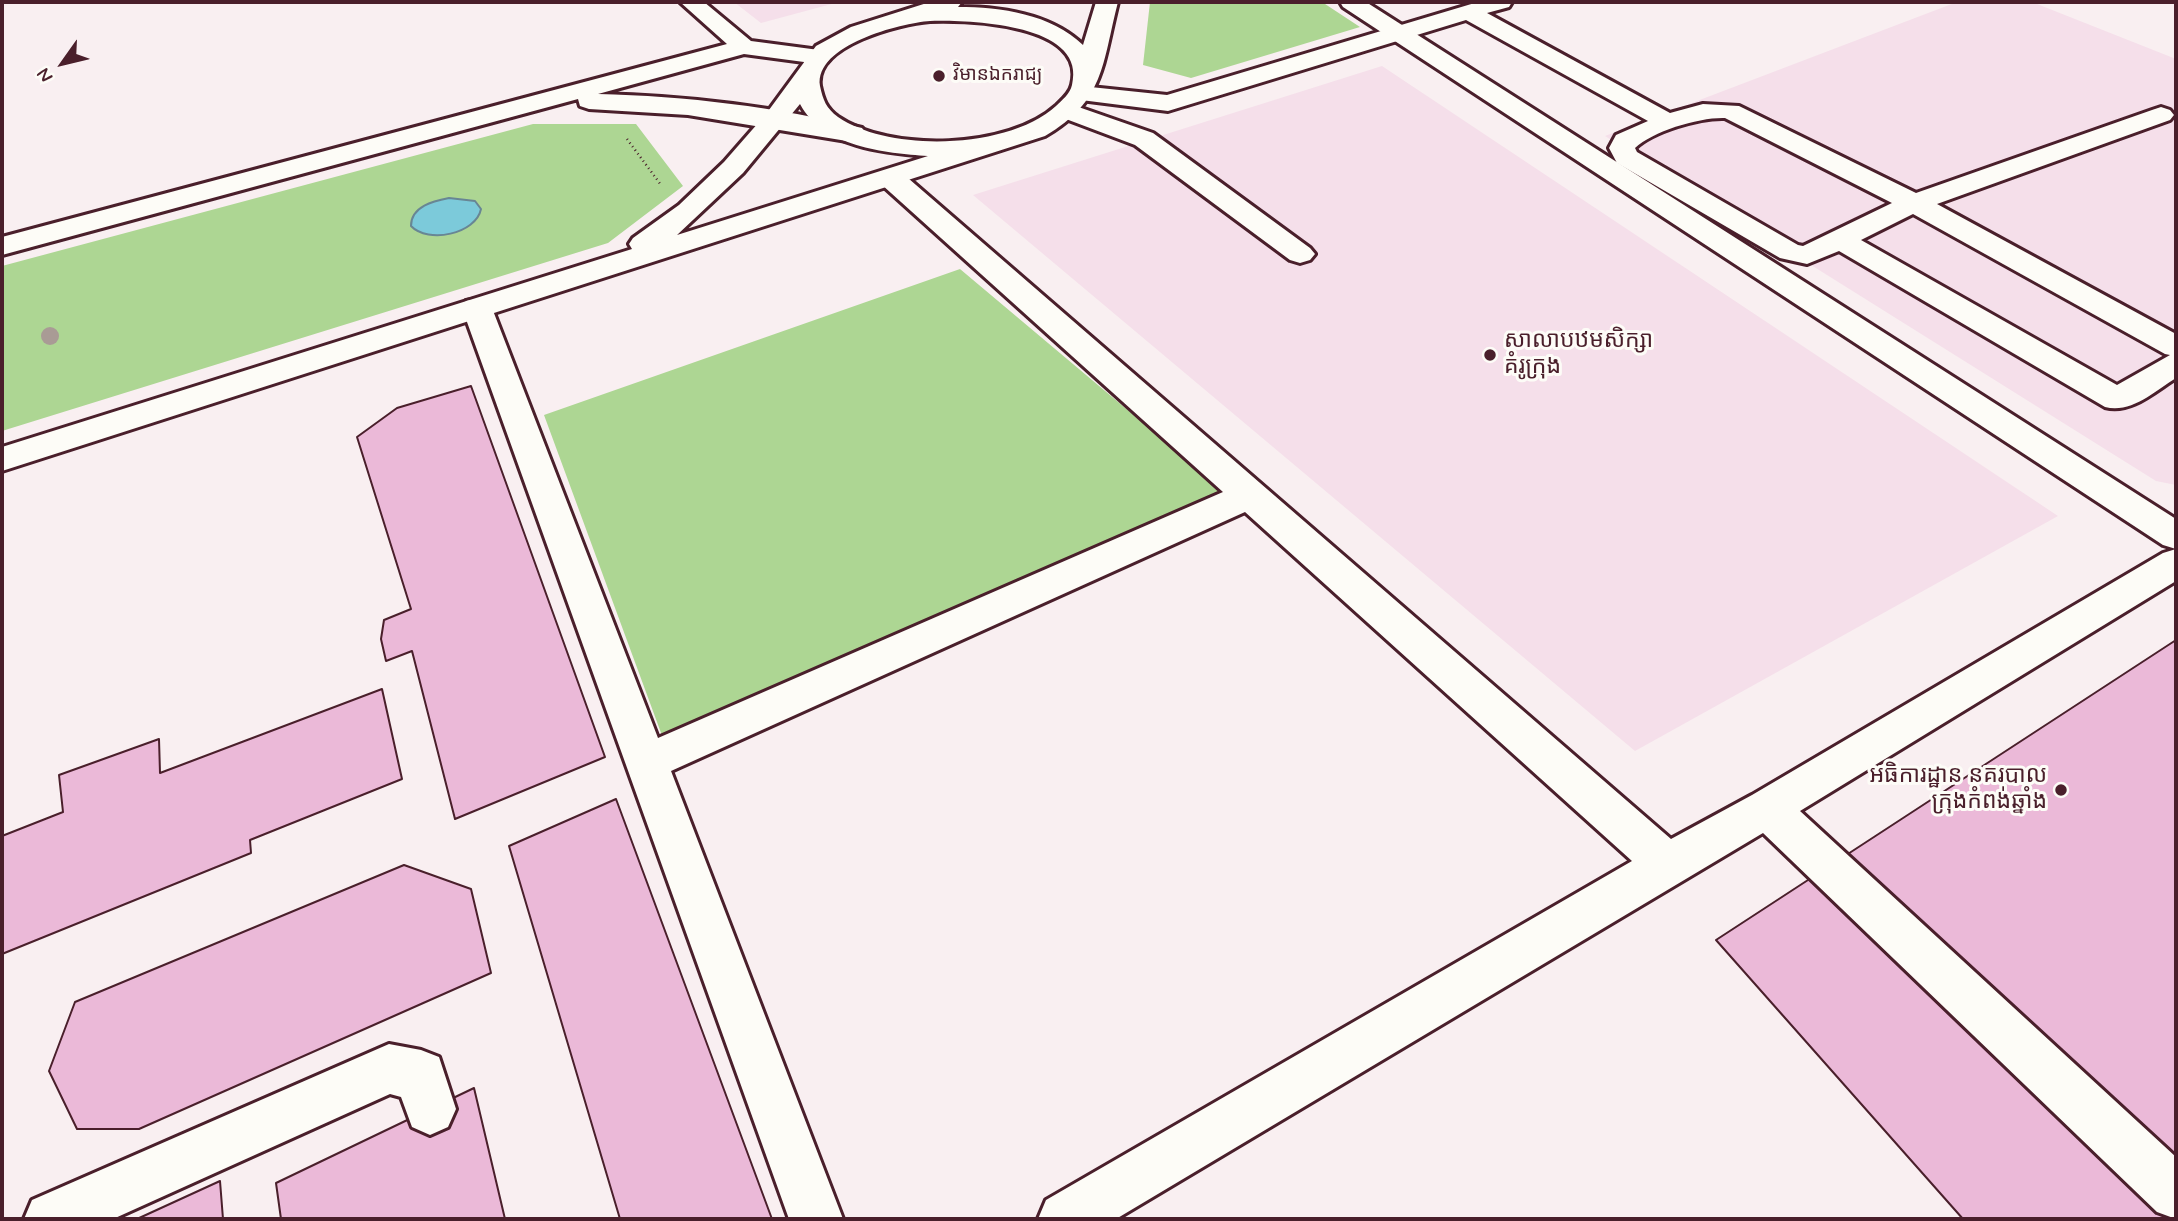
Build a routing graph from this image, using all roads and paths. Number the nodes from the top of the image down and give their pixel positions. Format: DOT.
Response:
graph roads {
  1 [pos="691,2"];
  2 [pos="951,2"];
  3 [pos="1107,2"];
  4 [pos="1351,2"];
  5 [pos="1501,2"];
  6 [pos="1468,12"];
  7 [pos="910,16"];
  8 [pos="1401,34"];
  9 [pos="744,47"];
  10 [pos="814,65"];
  11 [pos="1078,95"];
  12 [pos="544,101"];
  13 [pos="2161,115"];
  14 [pos="777,120"];
  15 [pos="1668,122"];
  16 [pos="622,132"];
  17 [pos="1025,134"];
  18 [pos="853,135"];
  19 [pos="891,178"];
  20 [pos="662,186"];
  21 [pos="1914,203"];
  22 [pos="1841,240"];
  23 [pos="2,246"];
  24 [pos="1300,254"];
  25 [pos="597,270"];
  26 [pos="477,308"];
  27 [pos="2176,347"];
  28 [pos="2176,365"];
  29 [pos="2,459"];
  30 [pos="1249,495"];
  31 [pos="2176,537"];
  32 [pos="2176,563"];
  33 [pos="646,763"];
  34 [pos="1767,808"];
  35 [pos="1667,864"];
  36 [pos="430,1110"];
  37 [pos="2176,1193"];
  38 [pos="51,1219"];
  39 [pos="816,1219"];
  40 [pos="1065,1219"];
  1 -- 9 [label="street"];
  2 -- 7 [label="street"];
  3 -- 11 [label="street"];
  4 -- 8 [label="street"];
  5 -- 6 [label="street"];
  6 -- 8 [label="street"];
  6 -- 15 [label="street"];
  7 -- 10 [label="street"];
  7 -- 11 [label="street"];
  8 -- 11 [label="street"];
  8 -- 31 [label="street"];
  9 -- 10 [label="street"];
  9 -- 12 [label="street"];
  10 -- 14 [label="street"];
  10 -- 18 [label="street"];
  11 -- 17 [label="street"];
  11 -- 24 [label="street"];
  12 -- 14 [label="street"];
  12 -- 23 [label="street"];
  13 -- 21 [label="street"];
  14 -- 18 [label="street"];
  14 -- 25 [label="street"];
  15 -- 21 [label="street"];
  15 -- 22 [label="street"];
  16 -- 20 [label="path"];
  17 -- 18 [label="street"];
  17 -- 19 [label="street"];
  19 -- 25 [label="street"];
  19 -- 30 [label="street"];
  21 -- 22 [label="street"];
  21 -- 27 [label="street"];
  22 -- 28 [label="street"];
  25 -- 26 [label="street"];
  26 -- 29 [label="street"];
  26 -- 33 [label="street"];
  30 -- 33 [label="street"];
  30 -- 35 [label="street"];
  32 -- 34 [label="street"];
  33 -- 39 [label="street"];
  34 -- 35 [label="street"];
  34 -- 37 [label="street"];
  35 -- 40 [label="street"];
  36 -- 38 [label="street"];
}
